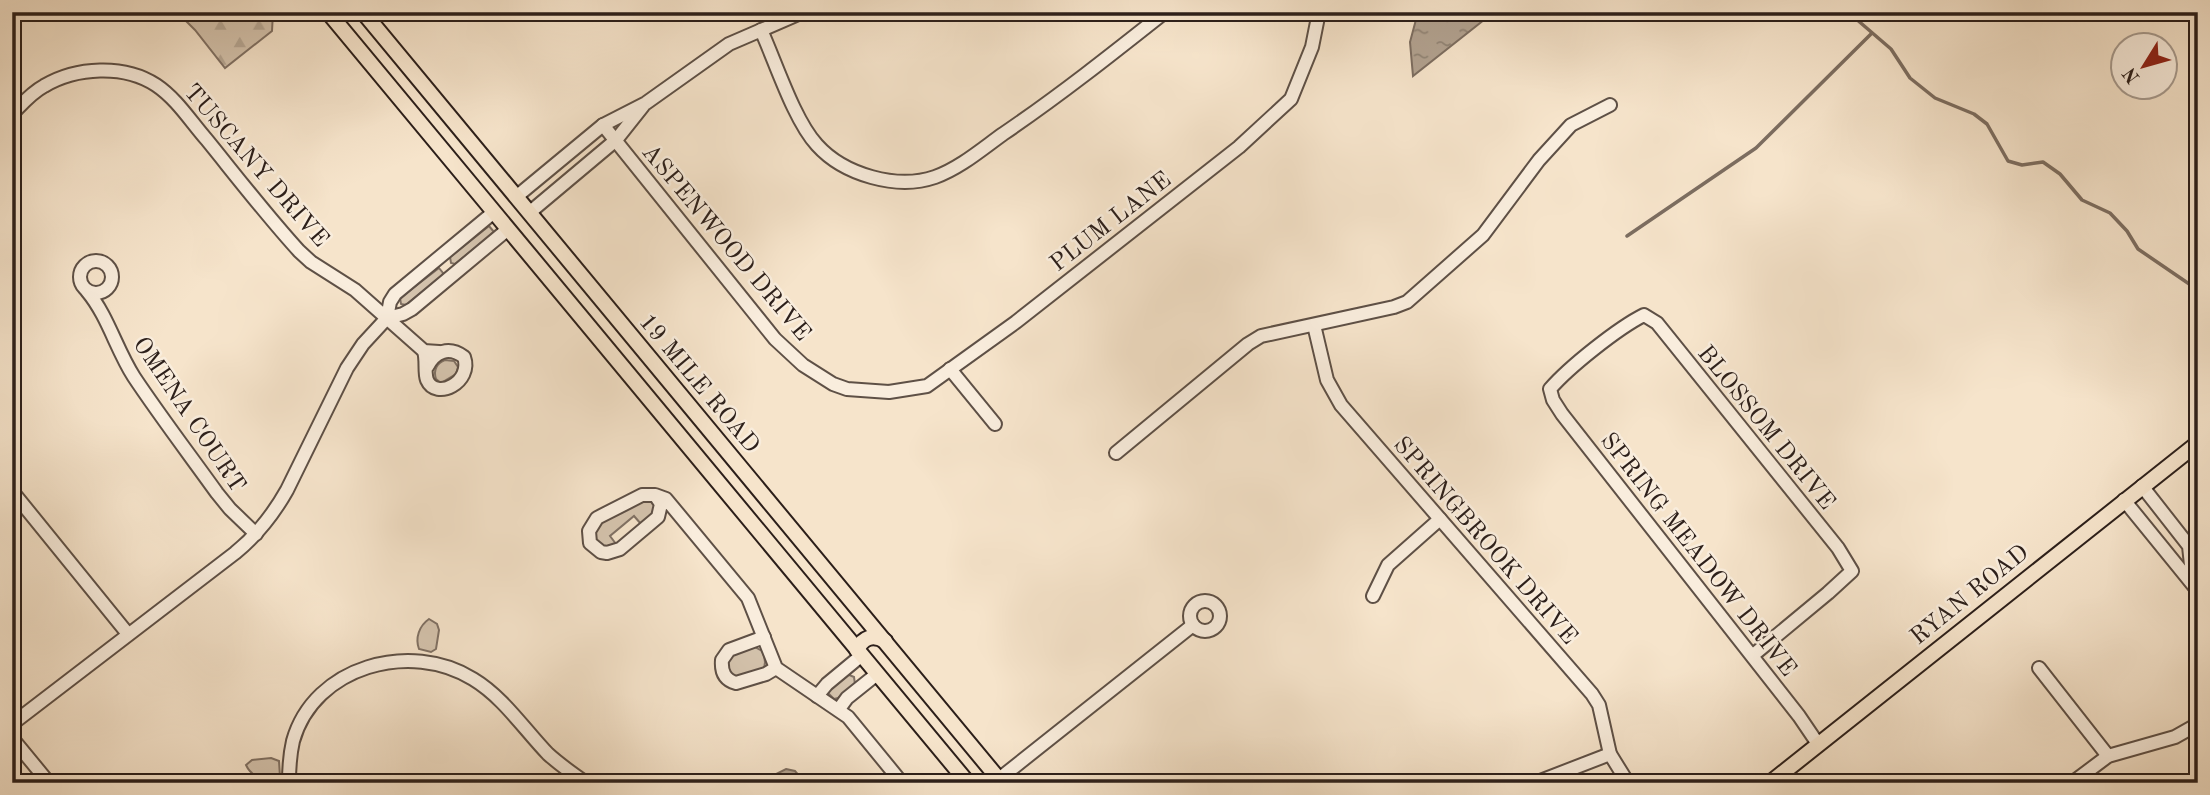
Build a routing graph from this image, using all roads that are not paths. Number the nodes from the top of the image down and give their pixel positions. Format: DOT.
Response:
graph roads {
  1 [pos="328,12"];
  2 [pos="363,12"];
  3 [pos="803,12"];
  4 [pos="1165,12"];
  5 [pos="1319,12"];
  6 [pos="761,30"];
  7 [pos="646,103"];
  8 [pos="1610,104"];
  9 [pos="12,114"];
  10 [pos="603,125"];
  11 [pos="616,140"];
  12 [pos="484,158"];
  13 [pos="457,167"];
  14 [pos="516,197"];
  15 [pos="494,212"];
  16 [pos="529,213"];
  17 [pos="508,229"];
  18 [pos="107,289"];
  19 [pos="87,290"];
  20 [pos="101,310"];
  21 [pos="1644,316"];
  22 [pos="387,318"];
  23 [pos="620,322"];
  24 [pos="1314,324"];
  25 [pos="593,332"];
  26 [pos="424,351"];
  27 [pos="439,352"];
  28 [pos="427,367"];
  29 [pos="950,369"];
  30 [pos="865,392"];
  31 [pos="995,424"];
  32 [pos="2198,443"];
  33 [pos="1116,453"];
  34 [pos="2142,486"];
  35 [pos="12,491"];
  36 [pos="654,495"];
  37 [pos="2124,500"];
  38 [pos="672,506"];
  39 [pos="658,517"];
  40 [pos="1440,519"];
  41 [pos="256,534"];
  42 [pos="2195,588"];
  43 [pos="1373,596"];
  44 [pos="1193,625"];
  45 [pos="128,634"];
  46 [pos="764,638"];
  47 [pos="885,641"];
  48 [pos="860,653"];
  49 [pos="1752,656"];
  50 [pos="776,668"];
  51 [pos="2039,668"];
  52 [pos="877,674"];
  53 [pos="817,696"];
  54 [pos="839,709"];
  55 [pos="12,724"];
  56 [pos="2198,724"];
  57 [pos="12,738"];
  58 [pos="1818,744"];
  59 [pos="1610,754"];
  60 [pos="2108,756"];
  61 [pos="1001,781"];
  62 [pos="49,783"];
  63 [pos="289,783"];
  64 [pos="586,783"];
  65 [pos="902,783"];
  66 [pos="968,783"];
  67 [pos="1535,783"];
  68 [pos="1629,783"];
  69 [pos="1770,783"];
  70 [pos="2072,783"];
  1 -- 13 [label="main road, 19 MILE ROAD"];
  2 -- 12 [label="main road, 19 MILE ROAD"];
  3 -- 6 [label="street"];
  4 -- 6 [label="street"];
  5 -- 29 [label="street, PLUM LANE"];
  6 -- 7 [label="street"];
  7 -- 10 [label="street"];
  7 -- 11 [label="street"];
  8 -- 24 [label="street"];
  9 -- 22 [label="street, TUSCANY DRIVE"];
  10 -- 11 [label="street, ASPENWOOD DRIVE"];
  10 -- 14 [label="street"];
  11 -- 16 [label="street"];
  11 -- 30 [label="street, ASPENWOOD DRIVE"];
  12 -- 13 [label="main road"];
  12 -- 14 [label="main road, 19 MILE ROAD"];
  13 -- 15 [label="main road, 19 MILE ROAD"];
  14 -- 16 [label="main road, 19 MILE ROAD"];
  15 -- 17 [label="main road, 19 MILE ROAD"];
  15 -- 22 [label="street"];
  16 -- 23 [label="main road, 19 MILE ROAD"];
  17 -- 22 [label="street"];
  17 -- 25 [label="main road, 19 MILE ROAD"];
  18 -- 19 [label="street"];
  18 -- 19 [label="street"];
  18 -- 20 [label="street"];
  19 -- 20 [label="street, OMENA COURT"];
  20 -- 41 [label="street, OMENA COURT"];
  21 -- 49 [label="street, SPRING MEADOW DRIVE"];
  21 -- 49 [label="street, BLOSSOM DRIVE"];
  22 -- 26 [label="street, TUSCANY DRIVE"];
  22 -- 41 [label="street"];
  23 -- 25 [label="main road"];
  23 -- 47 [label="main road, 19 MILE ROAD"];
  24 -- 33 [label="street"];
  24 -- 40 [label="street, SPRINGBROOK DRIVE"];
  25 -- 48 [label="main road, 19 MILE ROAD"];
  26 -- 27 [label="street"];
  26 -- 28 [label="street"];
  27 -- 28 [label="street"];
  27 -- 28 [label="street"];
  29 -- 30 [label="street, PLUM LANE"];
  29 -- 31 [label="street"];
  32 -- 34 [label="main road, RYAN ROAD"];
  34 -- 37 [label="main road, RYAN ROAD"];
  34 -- 42 [label="street"];
  35 -- 45 [label="street"];
  36 -- 38 [label="street"];
  36 -- 39 [label="street"];
  36 -- 39 [label="street"];
  37 -- 42 [label="street"];
  37 -- 58 [label="main road, RYAN ROAD"];
  38 -- 39 [label="street"];
  38 -- 46 [label="street"];
  40 -- 43 [label="street"];
  40 -- 59 [label="street, SPRINGBROOK DRIVE"];
  41 -- 45 [label="street"];
  44 -- 61 [label="street"];
  45 -- 55 [label="street"];
  46 -- 50 [label="street"];
  46 -- 50 [label="street"];
  47 -- 48 [label="main road"];
  47 -- 61 [label="main road, 19 MILE ROAD"];
  48 -- 52 [label="main road, 19 MILE ROAD"];
  48 -- 53 [label="street"];
  49 -- 58 [label="street, SPRING MEADOW DRIVE"];
  50 -- 53 [label="street"];
  51 -- 60 [label="street"];
  52 -- 54 [label="street"];
  52 -- 66 [label="main road, 19 MILE ROAD"];
  53 -- 54 [label="street"];
  54 -- 65 [label="street"];
  56 -- 60 [label="street"];
  57 -- 62 [label="street"];
  58 -- 69 [label="main road, RYAN ROAD"];
  59 -- 67 [label="street"];
  59 -- 68 [label="street, SPRINGBROOK DRIVE"];
  60 -- 70 [label="street"];
  63 -- 64 [label="street"];
}
